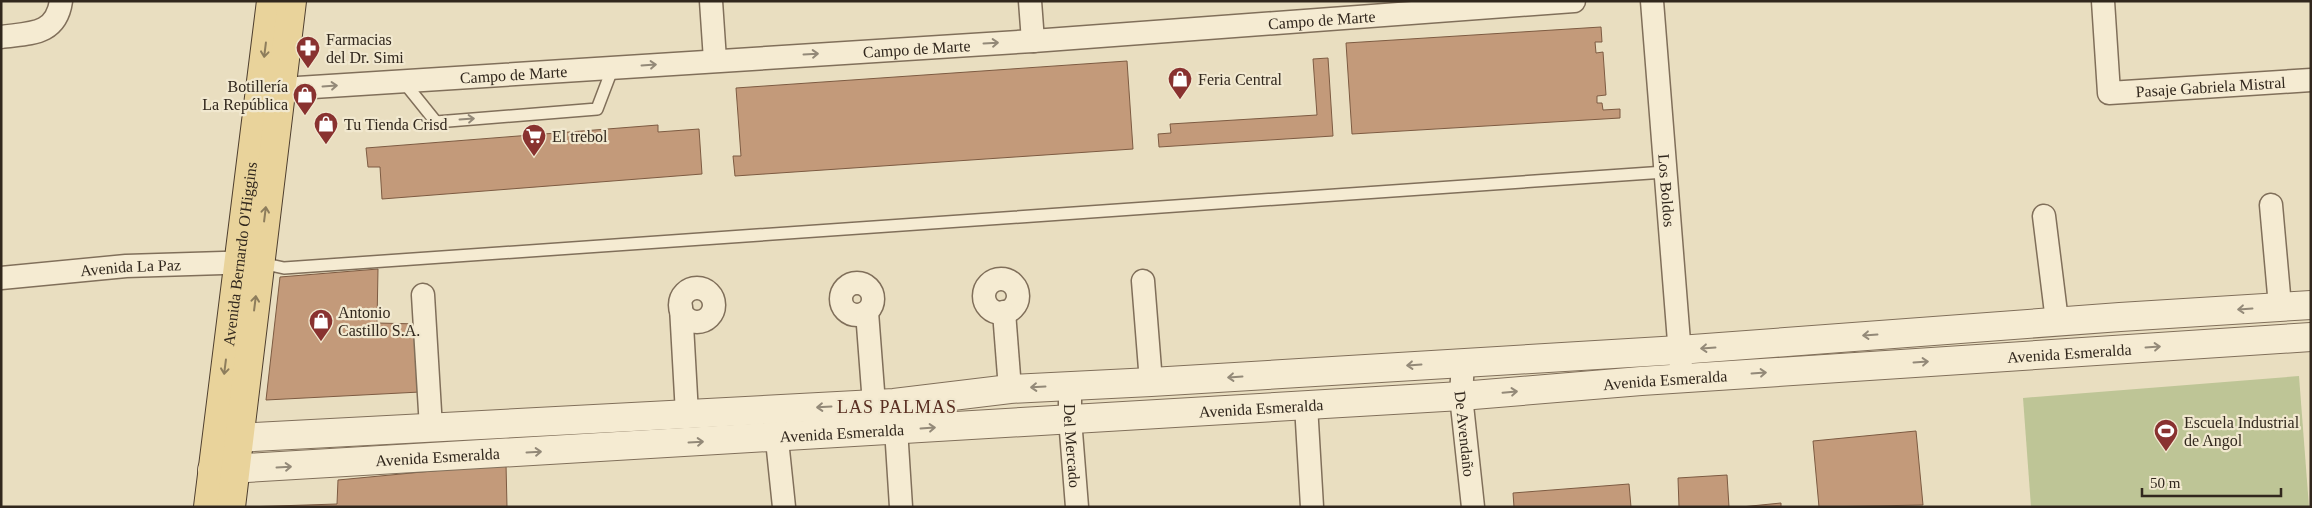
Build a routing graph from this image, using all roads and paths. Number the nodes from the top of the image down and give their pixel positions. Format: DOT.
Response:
graph roads {
  1 [pos="61,1"];
  2 [pos="271,1"];
  3 [pos="292,1"];
  4 [pos="711,1"];
  5 [pos="1030,1"];
  6 [pos="1574,1"];
  7 [pos="1652,1"];
  8 [pos="2103,1"];
  9 [pos="1330,11"];
  10 [pos="1,37"];
  11 [pos="1033,41"];
  12 [pos="715,60"];
  13 [pos="613,67"];
  14 [pos="2311,80"];
  15 [pos="403,81"];
  16 [pos="270,90"];
  17 [pos="1665,172"];
  18 [pos="2271,205"];
  19 [pos="2044,216"];
  20 [pos="249,262"];
  21 [pos="1,278"];
  22 [pos="1143,281"];
  23 [pos="423,295"];
  24 [pos="2280,306"];
  25 [pos="2311,306"];
  26 [pos="681,307"];
  27 [pos="867,312"];
  28 [pos="1004,312"];
  29 [pos="2057,322"];
  30 [pos="2311,337"];
  31 [pos="2284,338"];
  32 [pos="1678,350"];
  33 [pos="1463,362"];
  34 [pos="1325,371"];
  35 [pos="1278,374"];
  36 [pos="1682,378"];
  37 [pos="1151,382"];
  38 [pos="1070,386"];
  39 [pos="1010,389"];
  40 [pos="1461,396"];
  41 [pos="884,404"];
  42 [pos="1316,405"];
  43 [pos="1278,407"];
  44 [pos="774,410"];
  45 [pos="687,414"];
  46 [pos="1070,420"];
  47 [pos="431,428"];
  48 [pos="896,430"];
  49 [pos="777,437"];
  50 [pos="228,438"];
  51 [pos="224,470"];
  52 [pos="208,507"];
  53 [pos="231,507"];
  54 [pos="784,507"];
  55 [pos="901,507"];
  56 [pos="1077,507"];
  57 [pos="1312,507"];
  58 [pos="1473,507"];
  1 -- 10 [label="street"];
  2 -- 16 [label="main road, Avenida Bernardo O'Higgins, one-way"];
  3 -- 16 [label="main road, Avenida Bernardo O'Higgins"];
  4 -- 12 [label="street"];
  5 -- 11 [label="street"];
  6 -- 9 [label="street, Campo de Marte"];
  7 -- 17 [label="street, Los Boldos"];
  8 -- 14 [label="street, Pasaje Gabriela Mistral"];
  9 -- 11 [label="street, Campo de Marte"];
  12 -- 11 [label="street, Campo de Marte, one-way"];
  13 -- 12 [label="street, Campo de Marte, one-way"];
  13 -- 15 [label="street, Campo de Marte"];
  15 -- 13 [label="lane, one-way"];
  16 -- 15 [label="street, Campo de Marte, one-way"];
  16 -- 20 [label="main road, Avenida Bernardo O'Higgins"];
  17 -- 20 [label="lane"];
  17 -- 32 [label="street, Los Boldos"];
  18 -- 24 [label="street"];
  19 -- 29 [label="street"];
  20 -- 21 [label="street, Avenida La Paz"];
  20 -- 50 [label="main road, Avenida Bernardo O'Higgins"];
  22 -- 37 [label="street"];
  23 -- 47 [label="street"];
  24 -- 25 [label="street, Avenida Esmeralda"];
  24 -- 29 [label="street, Avenida Esmeralda, one-way"];
  24 -- 31 [label="street"];
  26 -- 45 [label="street"];
  27 -- 41 [label="street"];
  28 -- 39 [label="street"];
  29 -- 32 [label="street, Avenida Esmeralda, one-way"];
  30 -- 31 [label="street, Avenida Esmeralda"];
  36 -- 31 [label="street, Avenida Esmeralda, one-way"];
  32 -- 33 [label="street, Avenida Esmeralda"];
  32 -- 36 [label="street, Los Boldos"];
  33 -- 34 [label="street, Avenida Esmeralda, one-way"];
  33 -- 40 [label="street, De Avendaño"];
  34 -- 35 [label="street, Avenida Esmeralda"];
  34 -- 42 [label="street"];
  35 -- 37 [label="street, Avenida Esmeralda, one-way"];
  35 -- 43 [label="street"];
  40 -- 36 [label="street, Avenida Esmeralda, one-way"];
  37 -- 38 [label="street, Avenida Esmeralda"];
  38 -- 39 [label="street, Avenida Esmeralda, one-way"];
  38 -- 46 [label="street, Del Mercado"];
  39 -- 41 [label="street, Avenida Esmeralda"];
  40 -- 42 [label="street, Avenida Esmeralda"];
  40 -- 58 [label="street, De Avendaño"];
  41 -- 44 [label="street, Avenida Esmeralda, one-way"];
  41 -- 48 [label="street"];
  42 -- 43 [label="street, Avenida Esmeralda"];
  42 -- 57 [label="street"];
  43 -- 46 [label="street, Avenida Esmeralda"];
  44 -- 45 [label="street, Avenida Esmeralda"];
  44 -- 49 [label="street"];
  45 -- 47 [label="street, Avenida Esmeralda"];
  48 -- 46 [label="street, Avenida Esmeralda, one-way"];
  46 -- 56 [label="street, Del Mercado"];
  47 -- 50 [label="street, Avenida Esmeralda"];
  48 -- 49 [label="street, Avenida Esmeralda"];
  48 -- 55 [label="street"];
  51 -- 49 [label="street, Avenida Esmeralda, one-way"];
  49 -- 54 [label="street"];
  50 -- 51 [label="main road, Avenida Bernardo O'Higgins"];
  51 -- 52 [label="main road, Avenida Bernardo O'Higgins"];
  51 -- 53 [label="main road, Avenida Bernardo O'Higgins"];
}
